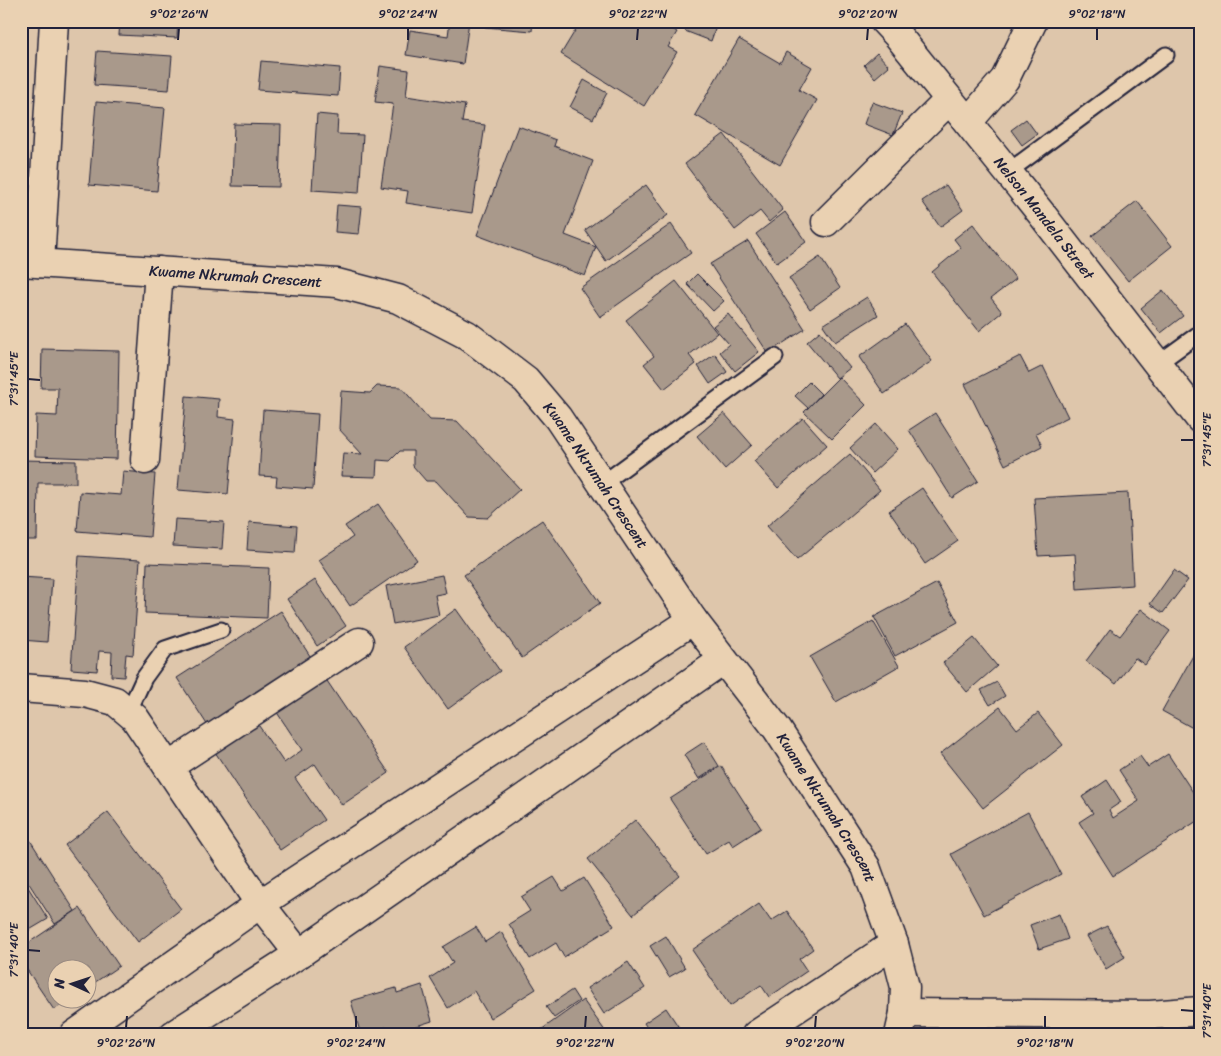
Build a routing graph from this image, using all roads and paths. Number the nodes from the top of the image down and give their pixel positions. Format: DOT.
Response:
graph roads {
  1 [pos="54,21"];
  2 [pos="884,21"];
  3 [pos="1033,21"];
  4 [pos="1166,54"];
  5 [pos="948,100"];
  6 [pos="968,122"];
  7 [pos="1008,172"];
  8 [pos="826,222"];
  9 [pos="31,263"];
  10 [pos="160,271"];
  11 [pos="1200,333"];
  12 [pos="776,358"];
  13 [pos="1157,364"];
  14 [pos="1200,419"];
  15 [pos="145,460"];
  16 [pos="602,484"];
  17 [pos="694,620"];
  18 [pos="221,630"];
  19 [pos="359,642"];
  20 [pos="723,660"];
  21 [pos="21,688"];
  22 [pos="128,713"];
  23 [pos="168,767"];
  24 [pos="260,904"];
  25 [pos="894,944"];
  26 [pos="298,954"];
  27 [pos="1200,1011"];
  28 [pos="902,1024"];
  29 [pos="1170,1024"];
  30 [pos="74,1035"];
  31 [pos="173,1035"];
  32 [pos="756,1035"];
  1 -- 9 [label="street"];
  2 -- 5 [label="street, Nelson Mandela Street"];
  3 -- 6 [label="street"];
  4 -- 7 [label="lane"];
  5 -- 6 [label="street, Nelson Mandela Street"];
  5 -- 8 [label="street"];
  6 -- 7 [label="street, Nelson Mandela Street"];
  7 -- 13 [label="street, Nelson Mandela Street"];
  9 -- 10 [label="street, Kwame Nkrumah Crescent"];
  10 -- 15 [label="street"];
  10 -- 16 [label="street, Kwame Nkrumah Crescent"];
  11 -- 13 [label="lane"];
  12 -- 16 [label="lane"];
  13 -- 14 [label="street, Nelson Mandela Street"];
  16 -- 17 [label="street, Kwame Nkrumah Crescent"];
  17 -- 20 [label="street, Kwame Nkrumah Crescent"];
  17 -- 24 [label="street"];
  18 -- 22 [label="lane"];
  19 -- 23 [label="street"];
  20 -- 25 [label="street, Kwame Nkrumah Crescent"];
  20 -- 26 [label="street"];
  21 -- 22 [label="street"];
  22 -- 23 [label="street"];
  23 -- 24 [label="street"];
  24 -- 26 [label="street"];
  24 -- 30 [label="street"];
  25 -- 28 [label="street, Kwame Nkrumah Crescent"];
  25 -- 32 [label="street"];
  26 -- 31 [label="street"];
  27 -- 29 [label="street"];
  28 -- 29 [label="street"];
}
